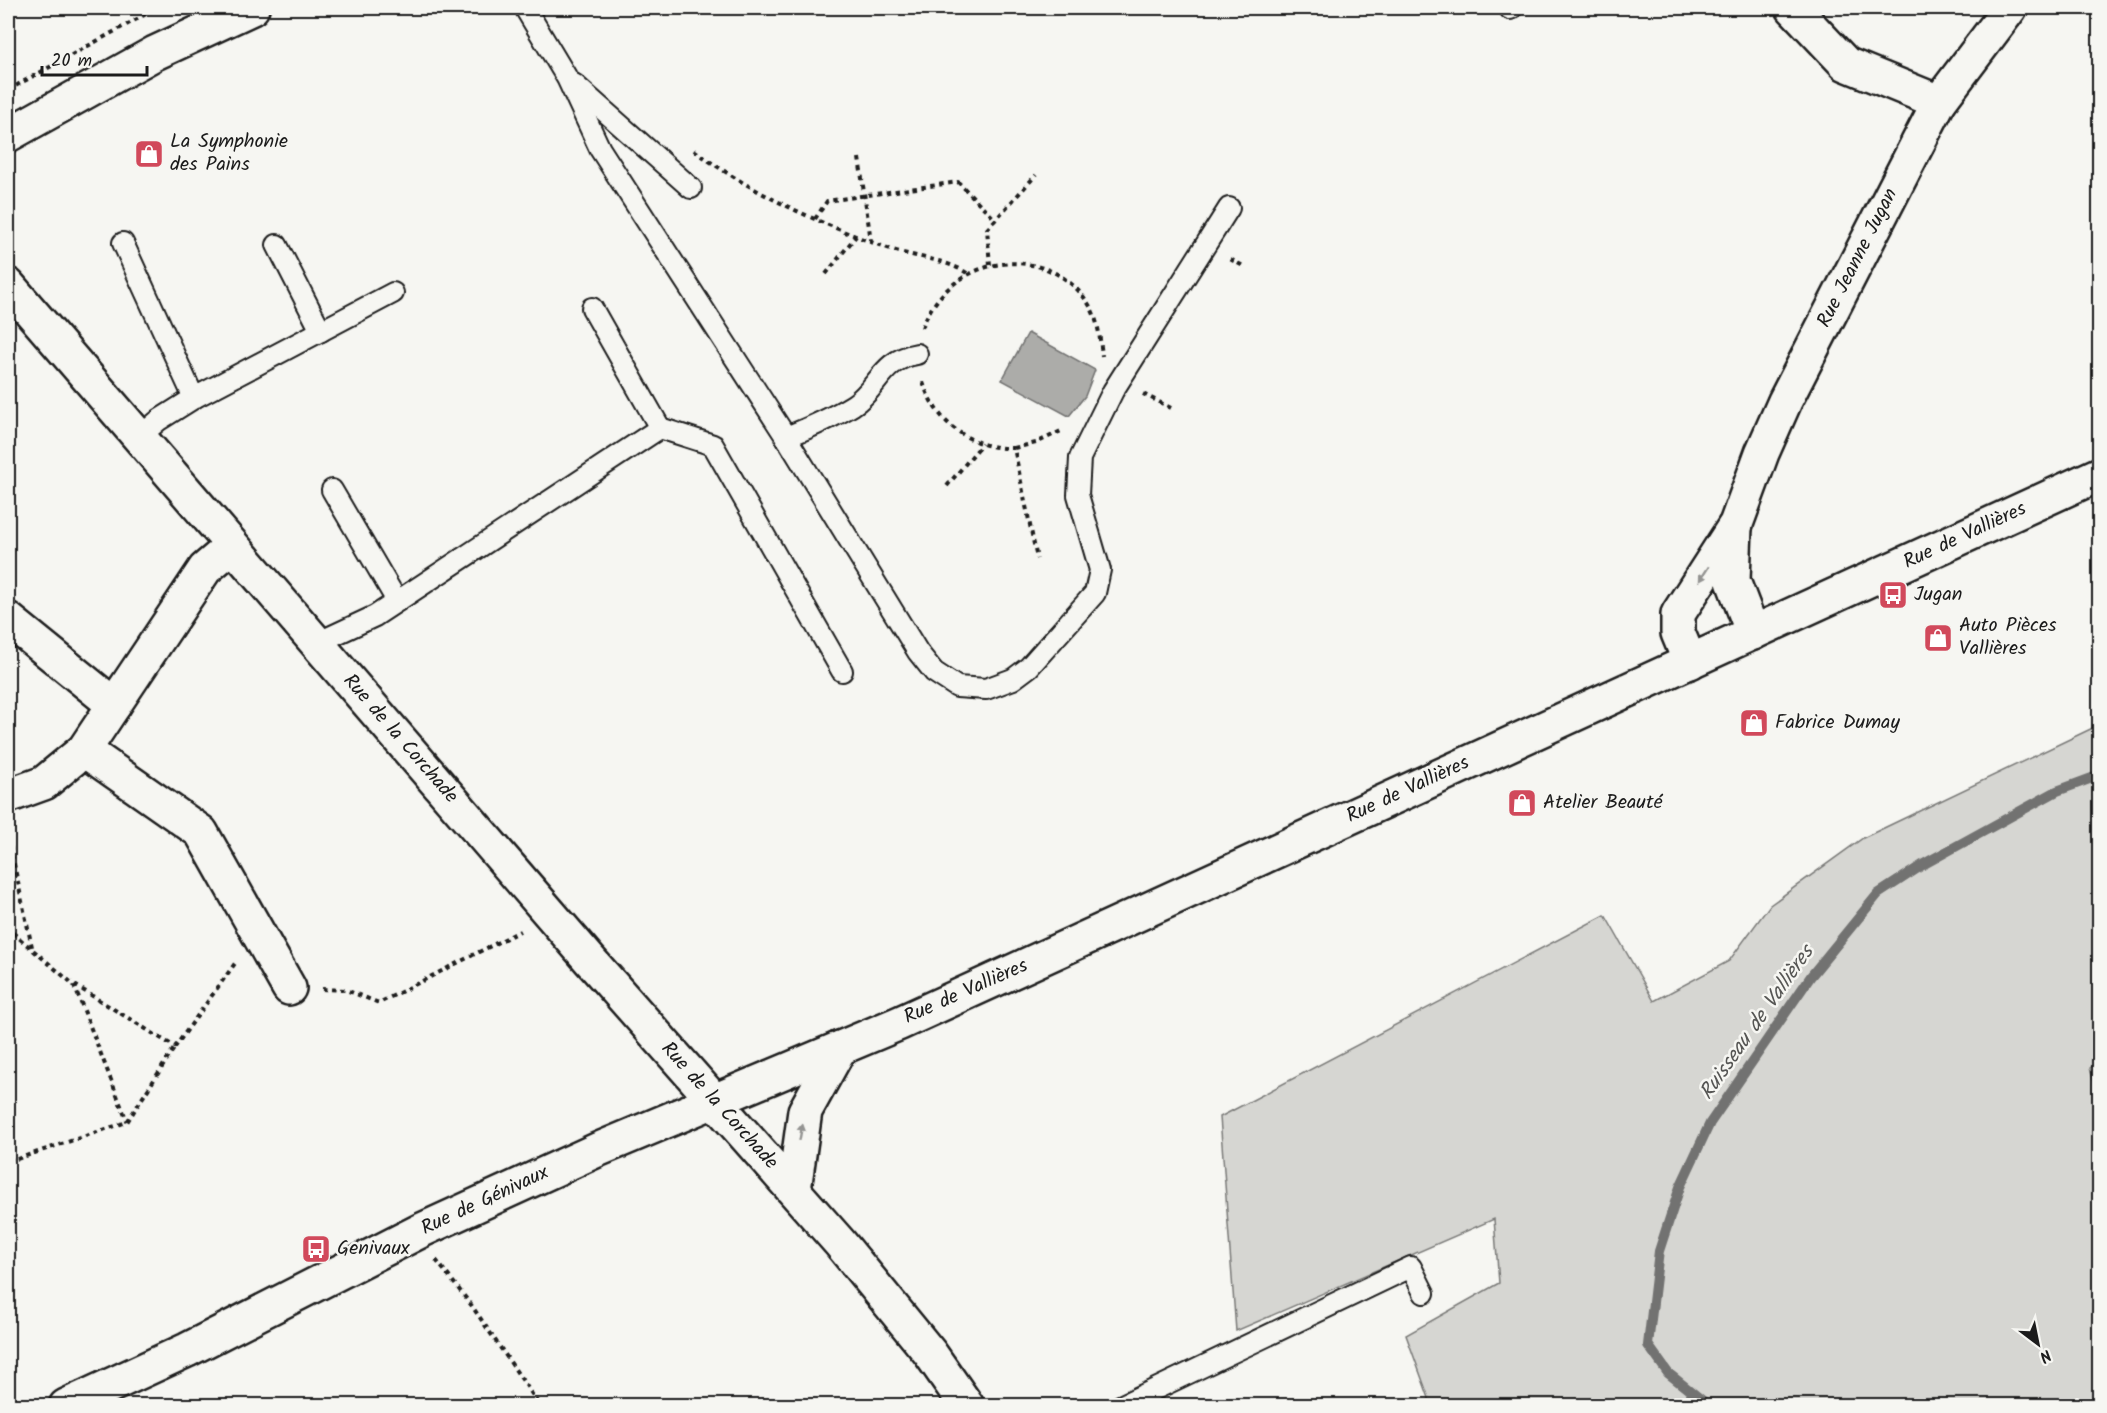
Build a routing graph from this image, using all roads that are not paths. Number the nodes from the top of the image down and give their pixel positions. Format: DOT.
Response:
graph roads {
  1 [pos="252,8"];
  2 [pos="525,8"];
  3 [pos="1793,8"];
  4 [pos="2010,8"];
  5 [pos="567,78"];
  6 [pos="1939,102"];
  7 [pos="8,135"];
  8 [pos="691,188"];
  9 [pos="1229,207"];
  10 [pos="123,243"];
  11 [pos="277,245"];
  12 [pos="8,285"];
  13 [pos="393,293"];
  14 [pos="592,308"];
  15 [pos="321,331"];
  16 [pos="916,354"];
  17 [pos="194,398"];
  18 [pos="660,428"];
  19 [pos="786,437"];
  20 [pos="138,438"];
  21 [pos="2100,474"];
  22 [pos="332,490"];
  23 [pos="1736,524"];
  24 [pos="232,546"];
  25 [pos="397,601"];
  26 [pos="8,619"];
  27 [pos="1753,633"];
  28 [pos="317,643"];
  29 [pos="1690,662"];
  30 [pos="842,671"];
  31 [pos="114,705"];
  32 [pos="84,750"];
  33 [pos="8,796"];
  34 [pos="289,988"];
  35 [pos="840,1048"];
  36 [pos="714,1101"];
  37 [pos="794,1190"];
  38 [pos="1424,1293"];
  39 [pos="66,1406"];
  40 [pos="966,1406"];
  41 [pos="1120,1406"];
  1 -- 7 [label="main road"];
  2 -- 5 [label="lane"];
  3 -- 6 [label="main road"];
  4 -- 6 [label="main road, Rue Jeanne Jugan"];
  5 -- 8 [label="lane"];
  5 -- 19 [label="lane"];
  6 -- 23 [label="main road, Rue Jeanne Jugan"];
  9 -- 19 [label="lane"];
  10 -- 17 [label="lane"];
  11 -- 15 [label="lane"];
  12 -- 20 [label="main road, Rue de la Corchade"];
  13 -- 15 [label="lane"];
  14 -- 18 [label="lane"];
  15 -- 17 [label="lane"];
  16 -- 19 [label="lane"];
  17 -- 20 [label="lane"];
  18 -- 25 [label="lane"];
  18 -- 30 [label="lane"];
  20 -- 24 [label="main road, Rue de la Corchade"];
  21 -- 27 [label="main road, Rue de Vallières"];
  22 -- 25 [label="lane"];
  23 -- 27 [label="main road, Rue Jeanne Jugan"];
  23 -- 29 [label="main road, Rue Jeanne Jugan, one-way"];
  24 -- 28 [label="main road, Rue de la Corchade"];
  24 -- 31 [label="main road"];
  25 -- 28 [label="lane"];
  26 -- 31 [label="main road"];
  27 -- 29 [label="main road, Rue de Vallières"];
  28 -- 36 [label="main road, Rue de la Corchade"];
  29 -- 35 [label="main road, Rue de Vallières"];
  31 -- 32 [label="main road"];
  32 -- 33 [label="main road"];
  32 -- 34 [label="main road"];
  35 -- 36 [label="main road, Rue de Vallières"];
  37 -- 35 [label="main road, Rue de la Corchade, one-way"];
  36 -- 37 [label="main road, Rue de la Corchade"];
  36 -- 39 [label="main road, Rue de Génivaux"];
  37 -- 40 [label="main road, Rue de la Corchade"];
  38 -- 41 [label="lane"];
}
